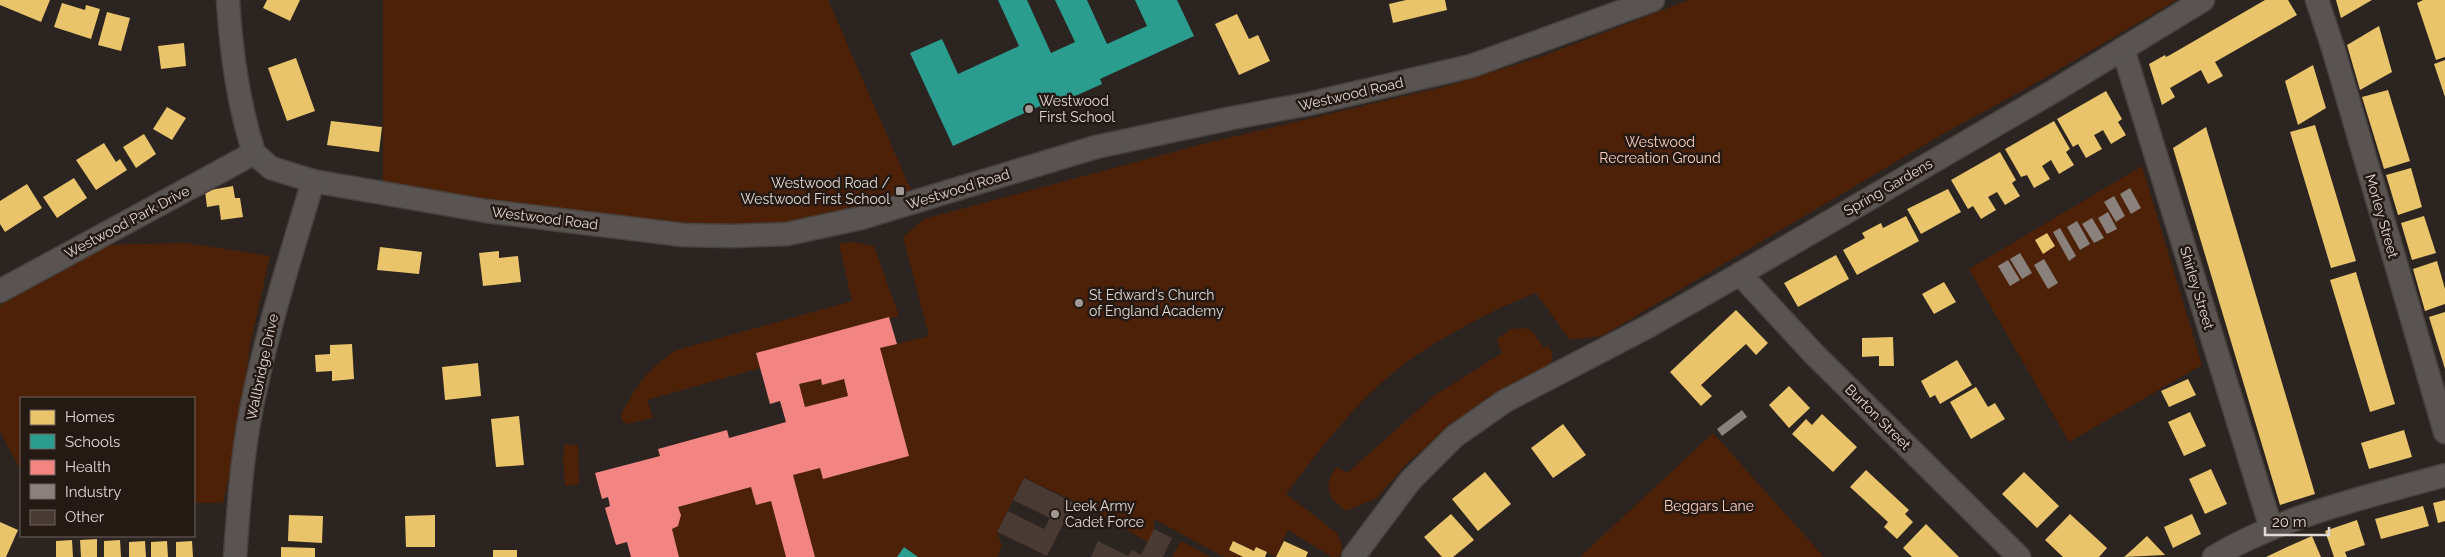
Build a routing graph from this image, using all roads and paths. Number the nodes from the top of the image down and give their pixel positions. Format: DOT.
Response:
graph roads {
  1 [pos="228,0"];
  2 [pos="1653,0"];
  3 [pos="2203,0"];
  4 [pos="2317,0"];
  5 [pos="2124,49"];
  6 [pos="254,153"];
  7 [pos="313,181"];
  8 [pos="1740,274"];
  9 [pos="0,291"];
  10 [pos="2445,432"];
  11 [pos="2445,474"];
  12 [pos="2271,528"];
  13 [pos="234,557"];
  14 [pos="1354,557"];
  15 [pos="2019,557"];
  16 [pos="2214,557"];
  1 -- 6 [label="street"];
  2 -- 7 [label="street, Westwood Road"];
  3 -- 5 [label="street, Spring Gardens"];
  4 -- 10 [label="street, Morley Street"];
  5 -- 8 [label="street, Spring Gardens"];
  5 -- 12 [label="street, Shirley Street"];
  6 -- 7 [label="street, Westwood Road"];
  6 -- 9 [label="street, Westwood Park Drive"];
  7 -- 13 [label="street, Wallbridge Drive"];
  8 -- 14 [label="street, Spring Gardens"];
  8 -- 15 [label="street, Burton Street"];
  11 -- 12 [label="street"];
  12 -- 16 [label="street"];
}
